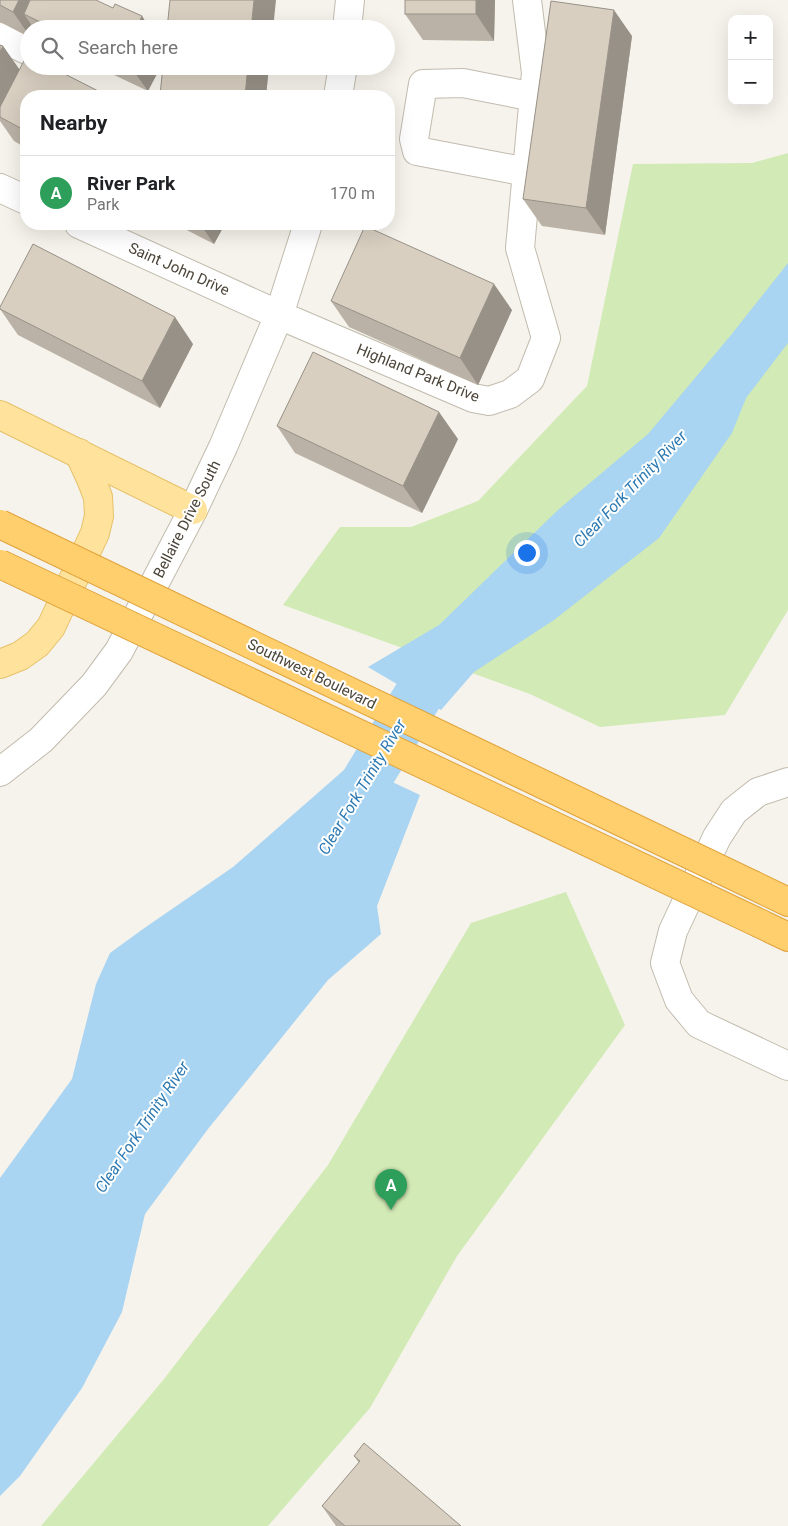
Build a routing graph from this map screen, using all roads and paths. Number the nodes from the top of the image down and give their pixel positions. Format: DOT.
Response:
graph roads {
  1 [pos="350,0"];
  2 [pos="527,0"];
  3 [pos="348,20"];
  4 [pos="0,37"];
  5 [pos="20,47"];
  6 [pos="342,75"];
  7 [pos="339,90"];
  8 [pos="534,97"];
  9 [pos="527,172"];
  10 [pos="0,188"];
  11 [pos="20,197"];
  12 [pos="91,230"];
  13 [pos="306,230"];
  14 [pos="279,315"];
  15 [pos="0,415"];
  16 [pos="79,453"];
  17 [pos="193,510"];
  18 [pos="0,524"];
  19 [pos="0,564"];
  20 [pos="0,664"];
  21 [pos="0,772"];
  22 [pos="788,782"];
  23 [pos="788,884"];
  24 [pos="753,885"];
  25 [pos="788,902"];
  26 [pos="788,937"];
  27 [pos="788,1066"];
  1 -- 3 [label="street"];
  2 -- 8 [label="street, Highland Park Drive"];
  4 -- 5 [label="street"];
  6 -- 7 [label="street"];
  8 -- 9 [label="street, Highland Park Drive"];
  8 -- 9 [label="street"];
  9 -- 14 [label="street, Highland Park Drive"];
  10 -- 11 [label="street"];
  12 -- 14 [label="street, Saint John Drive"];
  13 -- 14 [label="street, Bellaire Drive South"];
  14 -- 17 [label="street, Bellaire Drive South"];
  15 -- 16 [label="main road"];
  16 -- 17 [label="main road"];
  16 -- 20 [label="main road"];
  17 -- 21 [label="street, Bellaire Drive South"];
  18 -- 24 [label="highway, Southwest Boulevard, bridge"];
  19 -- 26 [label="highway, bridge"];
  22 -- 27 [label="street"];
  23 -- 24 [label="highway"];
  24 -- 25 [label="highway, Southwest Boulevard"];
}
